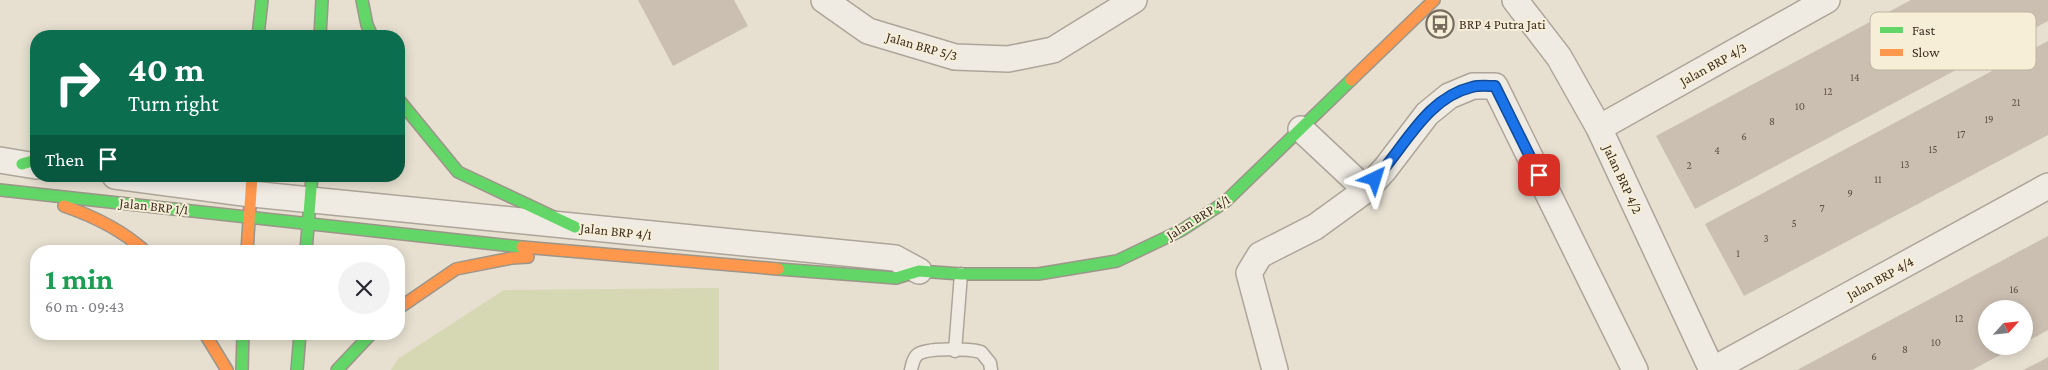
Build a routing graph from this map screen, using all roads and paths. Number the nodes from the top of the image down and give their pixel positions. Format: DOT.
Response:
graph roads {
  1 [pos="262,0"];
  2 [pos="322,0"];
  3 [pos="362,0"];
  4 [pos="824,0"];
  5 [pos="1134,0"];
  6 [pos="1434,0"];
  7 [pos="1515,0"];
  8 [pos="1827,0"];
  9 [pos="257,30"];
  10 [pos="320,30"];
  11 [pos="369,30"];
  12 [pos="405,107"];
  13 [pos="1599,128"];
  14 [pos="1301,129"];
  15 [pos="156,182"];
  16 [pos="2048,186"];
  17 [pos="0,190"];
  18 [pos="1366,190"];
  19 [pos="22,193"];
  20 [pos="251,196"];
  21 [pos="310,199"];
  22 [pos="575,227"];
  23 [pos="139,245"];
  24 [pos="247,245"];
  25 [pos="306,245"];
  26 [pos="580,253"];
  27 [pos="919,271"];
  28 [pos="961,274"];
  29 [pos="405,304"];
  30 [pos="209,340"];
  31 [pos="243,340"];
  32 [pos="300,340"];
  33 [pos="364,340"];
  34 [pos="955,351"];
  35 [pos="227,370"];
  36 [pos="242,370"];
  37 [pos="297,370"];
  38 [pos="337,370"];
  39 [pos="911,370"];
  40 [pos="991,370"];
  41 [pos="1275,370"];
  42 [pos="1635,370"];
  43 [pos="1712,370"];
  1 -- 9 [label="street"];
  2 -- 10 [label="street"];
  3 -- 11 [label="street"];
  4 -- 5 [label="street, Jalan BRP 5/3"];
  6 -- 14 [label="street, Jalan BRP 4/1"];
  7 -- 13 [label="street, Jalan BRP 4/2"];
  8 -- 13 [label="street, Jalan BRP 4/3"];
  12 -- 22 [label="street"];
  13 -- 43 [label="street, Jalan BRP 4/2"];
  14 -- 18 [label="street"];
  14 -- 28 [label="street, Jalan BRP 4/1"];
  15 -- 20 [label="street, Jalan BRP 1/1"];
  16 -- 43 [label="street, Jalan BRP 4/4"];
  17 -- 19 [label="street, Jalan BRP 1/1"];
  18 -- 41 [label="street"];
  18 -- 42 [label="street"];
  19 -- 20 [label="street, Jalan BRP 1/1"];
  19 -- 23 [label="street"];
  20 -- 21 [label="street, Jalan BRP 1/1"];
  20 -- 24 [label="street"];
  21 -- 22 [label="street, Jalan BRP 4/1"];
  21 -- 25 [label="street"];
  21 -- 26 [label="street, Jalan BRP 4/1"];
  22 -- 27 [label="street, Jalan BRP 4/1"];
  26 -- 27 [label="street, Jalan BRP 4/1"];
  26 -- 29 [label="street"];
  27 -- 28 [label="street, Jalan BRP 4/1"];
  28 -- 34 [label="lane"];
  30 -- 35 [label="street"];
  31 -- 36 [label="street"];
  32 -- 37 [label="street"];
  33 -- 38 [label="street"];
  34 -- 39 [label="lane"];
  34 -- 40 [label="lane"];
}
